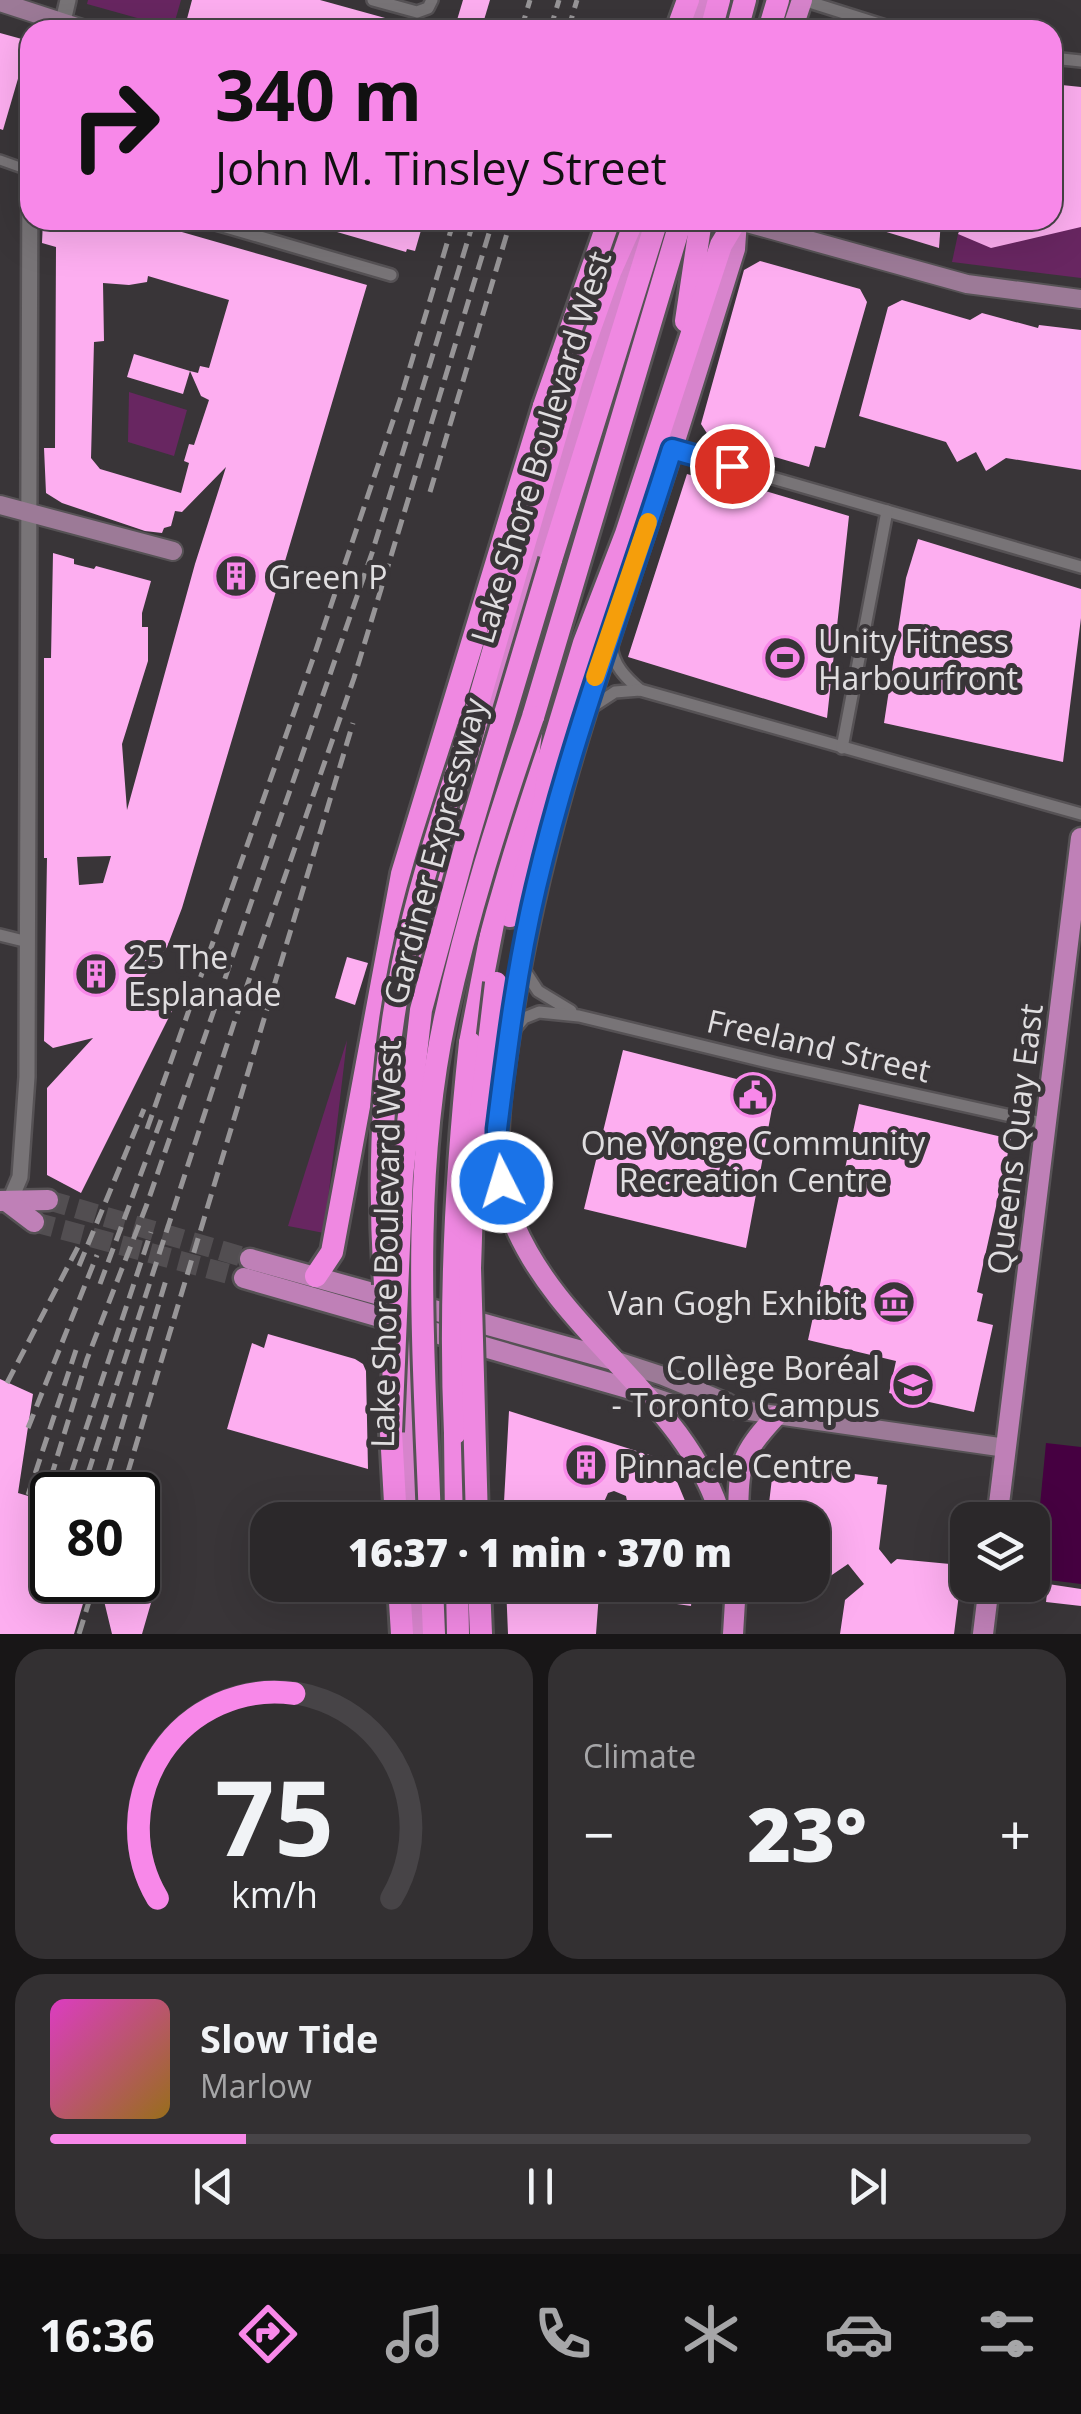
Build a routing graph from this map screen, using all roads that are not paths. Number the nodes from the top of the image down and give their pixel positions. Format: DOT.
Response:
graph roads {
  1 [pos="373,0"];
  2 [pos="432,0"];
  3 [pos="802,0"];
  4 [pos="0,2"];
  5 [pos="46,20"];
  6 [pos="784,20"];
  7 [pos="866,20"];
  8 [pos="29,230"];
  9 [pos="237,230"];
  10 [pos="600,230"];
  11 [pos="606,230"];
  12 [pos="631,230"];
  13 [pos="633,230"];
  14 [pos="654,230"];
  15 [pos="677,230"];
  16 [pos="700,230"];
  17 [pos="730,230"];
  18 [pos="735,230"];
  19 [pos="771,230"];
  20 [pos="610,272"];
  21 [pos="392,275"];
  22 [pos="1081,299"];
  23 [pos="671,393"];
  24 [pos="672,449"];
  25 [pos="0,505"];
  26 [pos="886,511"];
  27 [pos="29,513"];
  28 [pos="173,551"];
  29 [pos="1081,567"];
  30 [pos="610,634"];
  31 [pos="460,682"];
  32 [pos="640,690"];
  33 [pos="583,716"];
  34 [pos="533,718"];
  35 [pos="842,748"];
  36 [pos="1081,814"];
  37 [pos="1081,838"];
  38 [pos="432,912"];
  39 [pos="0,935"];
  40 [pos="28,942"];
  41 [pos="520,962"];
  42 [pos="579,1016"];
  43 [pos="509,1037"];
  44 [pos="1047,1124"];
  45 [pos="48,1200"];
  46 [pos="4,1202"];
  47 [pos="34,1222"];
  48 [pos="316,1276"];
  49 [pos="408,1301"];
  50 [pos="407,1326"];
  51 [pos="614,1360"];
  52 [pos="641,1392"];
  53 [pos="742,1410"];
  54 [pos="776,1416"];
  55 [pos="391,1432"];
  56 [pos="1006,1448"];
  57 [pos="395,1502"];
  58 [pos="412,1502"];
  59 [pos="430,1502"];
  60 [pos="456,1502"];
  61 [pos="476,1502"];
  62 [pos="714,1502"];
  63 [pos="739,1502"];
  64 [pos="999,1502"];
  65 [pos="400,1602"];
  66 [pos="417,1602"];
  67 [pos="433,1602"];
  68 [pos="457,1602"];
  69 [pos="480,1602"];
  70 [pos="735,1602"];
  71 [pos="987,1602"];
  72 [pos="402,1634"];
  73 [pos="419,1634"];
  74 [pos="434,1634"];
  75 [pos="458,1634"];
  76 [pos="481,1634"];
  77 [pos="733,1634"];
  78 [pos="983,1634"];
  1 -- 2 [label="street"];
  3 -- 6 [label="highway"];
  3 -- 7 [label="street"];
  4 -- 5 [label="main road"];
  8 -- 27 [label="street"];
  9 -- 21 [label="street"];
  10 -- 20 [label="highway"];
  11 -- 31 [label="highway, bridge"];
  12 -- 20 [label="highway"];
  13 -- 38 [label="highway, Lake Shore Boulevard West"];
  14 -- 55 [label="highway, Gardiner Expressway, bridge"];
  15 -- 34 [label="highway, Gardiner Expressway"];
  16 -- 23 [label="highway"];
  17 -- 23 [label="highway"];
  18 -- 24 [label="highway"];
  19 -- 22 [label="main road"];
  20 -- 55 [label="highway, bridge"];
  23 -- 61 [label="highway, bridge"];
  24 -- 26 [label="street"];
  24 -- 30 [label="highway"];
  25 -- 27 [label="main road"];
  26 -- 29 [label="street"];
  26 -- 35 [label="street"];
  27 -- 28 [label="main road"];
  27 -- 40 [label="street"];
  30 -- 32 [label="street"];
  30 -- 33 [label="highway"];
  31 -- 38 [label="highway"];
  31 -- 48 [label="highway"];
  32 -- 33 [label="street"];
  32 -- 35 [label="street"];
  33 -- 41 [label="highway"];
  34 -- 59 [label="highway, Gardiner Expressway, bridge"];
  34 -- 60 [label="highway, bridge"];
  35 -- 36 [label="street"];
  37 -- 44 [label="main road, Queens Quay East"];
  38 -- 49 [label="highway, Lake Shore Boulevard West"];
  39 -- 40 [label="street"];
  40 -- 46 [label="street"];
  41 -- 42 [label="street, Freeland Street"];
  41 -- 43 [label="highway"];
  42 -- 43 [label="street, Freeland Street"];
  42 -- 44 [label="street, Freeland Street"];
  43 -- 51 [label="highway"];
  44 -- 56 [label="main road, Queens Quay East"];
  45 -- 46 [label="main road"];
  46 -- 47 [label="main road"];
  48 -- 49 [label="main road"];
  48 -- 50 [label="main road"];
  49 -- 50 [label="highway, Lake Shore Boulevard West"];
  49 -- 51 [label="main road"];
  50 -- 52 [label="main road"];
  50 -- 58 [label="highway, Lake Shore Boulevard West"];
  51 -- 52 [label="highway"];
  51 -- 53 [label="main road"];
  52 -- 53 [label="main road"];
  52 -- 62 [label="highway"];
  53 -- 54 [label="main road"];
  54 -- 56 [label="main road"];
  54 -- 63 [label="highway"];
  55 -- 57 [label="highway, Gardiner Expressway"];
  56 -- 64 [label="main road, Queens Quay East"];
  65 -- 72 [label="highway"];
  66 -- 73 [label="highway"];
  67 -- 74 [label="highway"];
  68 -- 75 [label="highway"];
  69 -- 76 [label="highway"];
  70 -- 77 [label="highway"];
  71 -- 78 [label="main road"];
}
